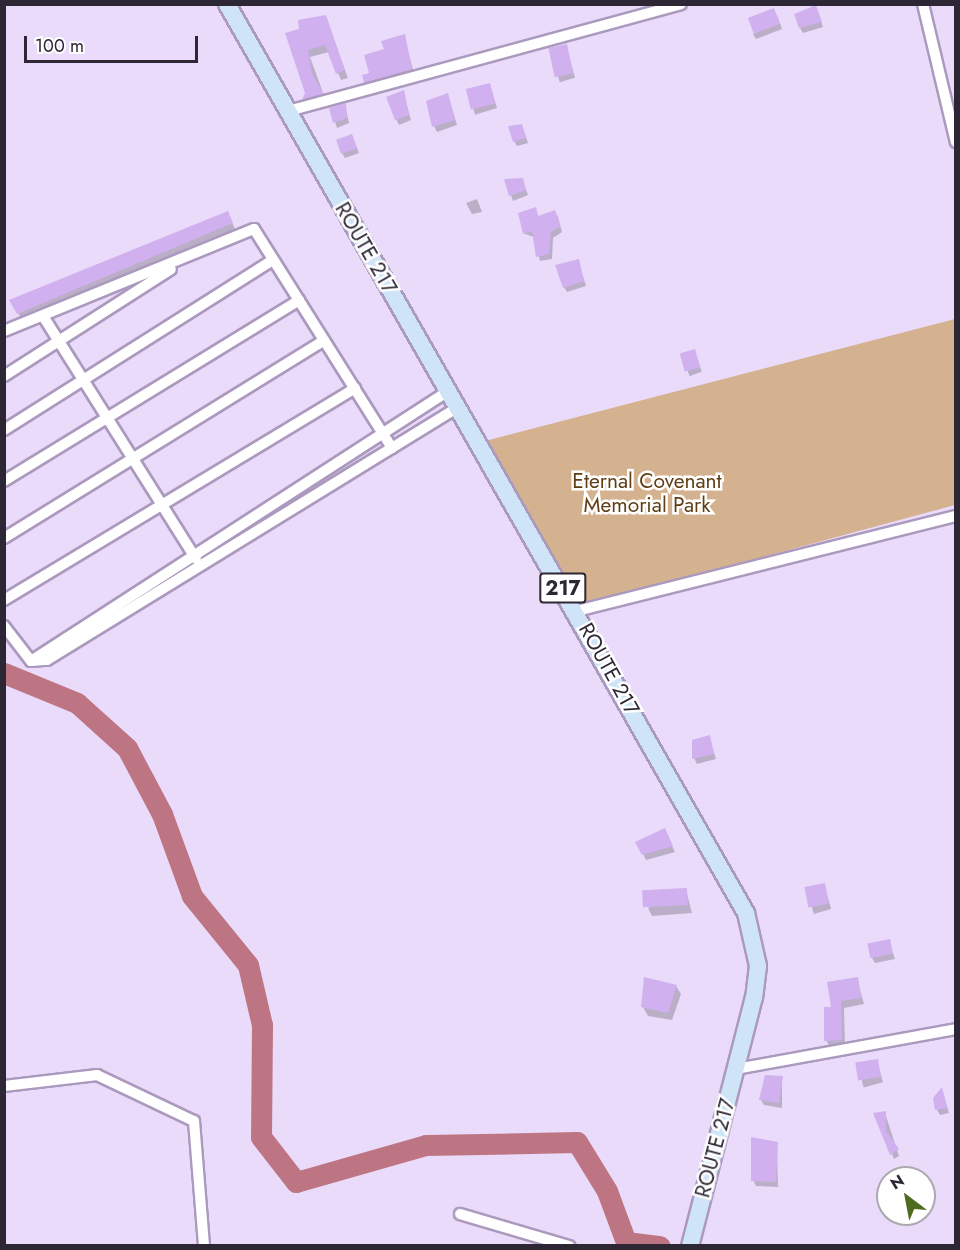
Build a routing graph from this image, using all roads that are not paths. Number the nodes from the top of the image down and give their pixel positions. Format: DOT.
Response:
graph roads {
  1 [pos="227,4"];
  2 [pos="681,4"];
  3 [pos="923,4"];
  4 [pos="288,111"];
  5 [pos="956,142"];
  6 [pos="191,255"];
  7 [pos="273,260"];
  8 [pos="299,300"];
  9 [pos="43,316"];
  10 [pos="4,331"];
  11 [pos="324,340"];
  12 [pos="59,342"];
  13 [pos="4,376"];
  14 [pos="85,382"];
  15 [pos="355,388"];
  16 [pos="448,391"];
  17 [pos="458,407"];
  18 [pos="108,419"];
  19 [pos="4,430"];
  20 [pos="383,434"];
  21 [pos="392,448"];
  22 [pos="133,460"];
  23 [pos="4,481"];
  24 [pos="162,505"];
  25 [pos="956,516"];
  26 [pos="4,538"];
  27 [pos="193,555"];
  28 [pos="201,567"];
  29 [pos="4,600"];
  30 [pos="577,611"];
  31 [pos="4,626"];
  32 [pos="31,661"];
  33 [pos="956,1029"];
  34 [pos="736,1069"];
  35 [pos="4,1086"];
  36 [pos="460,1214"];
  37 [pos="204,1245"];
  38 [pos="569,1245"];
  39 [pos="690,1245"];
  1 -- 4 [label="main road, ROUTE 217 / 217"];
  2 -- 4 [label="street"];
  3 -- 5 [label="street"];
  4 -- 16 [label="main road, ROUTE 217 / 217"];
  6 -- 7 [label="street"];
  6 -- 9 [label="street"];
  6 -- 12 [label="street"];
  7 -- 8 [label="street"];
  7 -- 14 [label="street"];
  8 -- 11 [label="street"];
  8 -- 18 [label="street"];
  9 -- 10 [label="street"];
  9 -- 12 [label="street"];
  11 -- 15 [label="street"];
  11 -- 22 [label="street"];
  12 -- 13 [label="street"];
  12 -- 14 [label="street"];
  14 -- 18 [label="street"];
  14 -- 19 [label="street"];
  15 -- 20 [label="street"];
  15 -- 24 [label="street"];
  16 -- 17 [label="main road, ROUTE 217 / 217"];
  16 -- 20 [label="street"];
  17 -- 21 [label="street"];
  17 -- 30 [label="main road, ROUTE 217 / 217"];
  18 -- 22 [label="street"];
  18 -- 23 [label="street"];
  20 -- 21 [label="street"];
  20 -- 27 [label="street"];
  21 -- 28 [label="street"];
  22 -- 24 [label="street"];
  22 -- 26 [label="street"];
  24 -- 27 [label="street"];
  24 -- 29 [label="street"];
  25 -- 30 [label="street"];
  27 -- 28 [label="street"];
  27 -- 32 [label="street"];
  28 -- 32 [label="street"];
  30 -- 34 [label="main road, ROUTE 217 / 217"];
  31 -- 32 [label="street"];
  33 -- 34 [label="street"];
  34 -- 39 [label="main road, ROUTE 217 / 217"];
  35 -- 37 [label="street"];
  36 -- 38 [label="street"];
}
